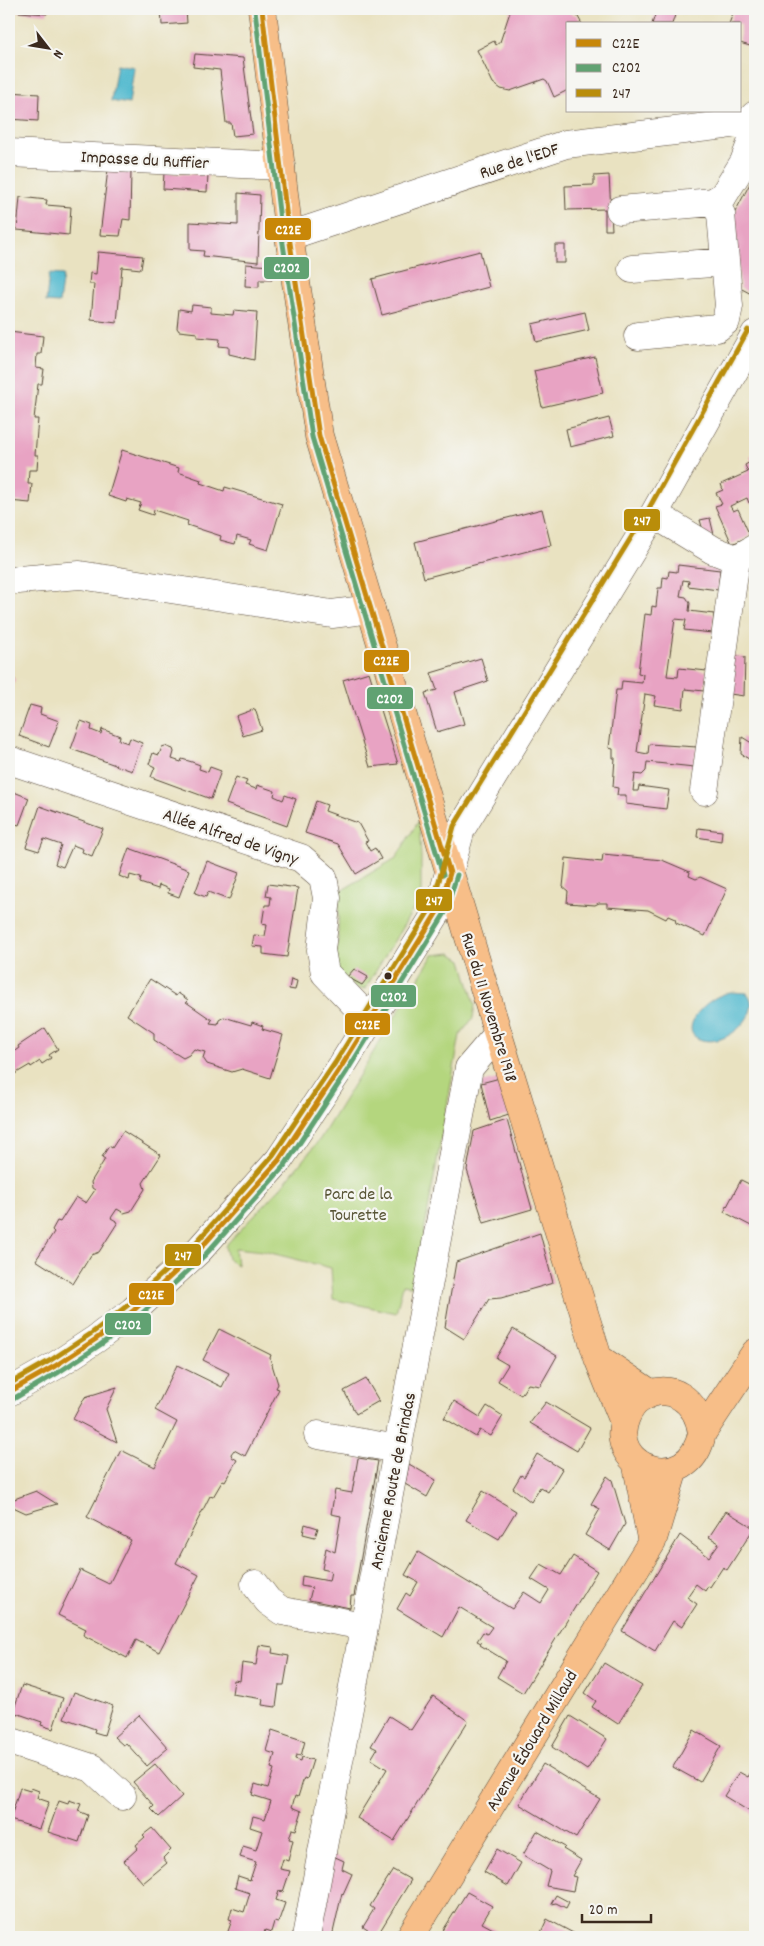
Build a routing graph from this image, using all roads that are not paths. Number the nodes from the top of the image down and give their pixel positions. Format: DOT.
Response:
graph roads {
  1 [pos="262,9"];
  2 [pos="752,118"];
  3 [pos="9,153"];
  4 [pos="281,166"];
  5 [pos="713,202"];
  6 [pos="620,210"];
  7 [pos="289,236"];
  8 [pos="725,262"];
  9 [pos="632,269"];
  10 [pos="755,334"];
  11 [pos="638,336"];
  12 [pos="654,514"];
  13 [pos="746,554"];
  14 [pos="18,580"];
  15 [pos="371,609"];
  16 [pos="9,760"];
  17 [pos="704,791"];
  18 [pos="450,873"];
  19 [pos="370,1020"];
  20 [pos="498,1034"];
  21 [pos="598,1358"];
  22 [pos="749,1364"];
  23 [pos="9,1392"];
  24 [pos="650,1393"];
  25 [pos="687,1400"];
  26 [pos="624,1422"];
  27 [pos="702,1433"];
  28 [pos="318,1435"];
  29 [pos="398,1449"];
  30 [pos="636,1461"];
  31 [pos="674,1469"];
  32 [pos="652,1542"];
  33 [pos="255,1584"];
  34 [pos="364,1626"];
  35 [pos="9,1741"];
  36 [pos="122,1796"];
  37 [pos="306,1937"];
  38 [pos="410,1937"];
  1 -- 4 [label="main road, Rue du 11 Novembre 1918"];
  2 -- 5 [label="street"];
  2 -- 7 [label="street, Rue de l'EDF"];
  3 -- 4 [label="street, Impasse du Ruffier"];
  4 -- 7 [label="main road, Rue du 11 Novembre 1918"];
  5 -- 6 [label="street"];
  5 -- 8 [label="street"];
  7 -- 15 [label="main road, Rue du 11 Novembre 1918"];
  8 -- 9 [label="street"];
  8 -- 11 [label="street"];
  10 -- 12 [label="street"];
  12 -- 13 [label="street"];
  12 -- 18 [label="street"];
  13 -- 17 [label="street"];
  14 -- 15 [label="street"];
  15 -- 18 [label="main road, Rue du 11 Novembre 1918"];
  16 -- 19 [label="street, Allée Alfred de Vigny"];
  18 -- 19 [label="street"];
  18 -- 20 [label="main road, Rue du 11 Novembre 1918"];
  19 -- 23 [label="street"];
  20 -- 21 [label="main road, Rue du 11 Novembre 1918"];
  20 -- 29 [label="street, Ancienne Route de Brindas"];
  21 -- 24 [label="main road"];
  21 -- 26 [label="main road, Rue du 11 Novembre 1918"];
  22 -- 25 [label="main road"];
  22 -- 27 [label="main road"];
  24 -- 25 [label="main road"];
  24 -- 26 [label="main road"];
  25 -- 27 [label="main road"];
  26 -- 30 [label="main road"];
  27 -- 31 [label="main road"];
  28 -- 29 [label="street"];
  29 -- 34 [label="street, Ancienne Route de Brindas"];
  30 -- 31 [label="main road"];
  30 -- 32 [label="main road"];
  31 -- 32 [label="main road, Avenue Édouard Millaud"];
  32 -- 38 [label="main road, Avenue Édouard Millaud"];
  33 -- 34 [label="street"];
  34 -- 37 [label="street, Ancienne Route de Brindas"];
  35 -- 36 [label="street"];
}
